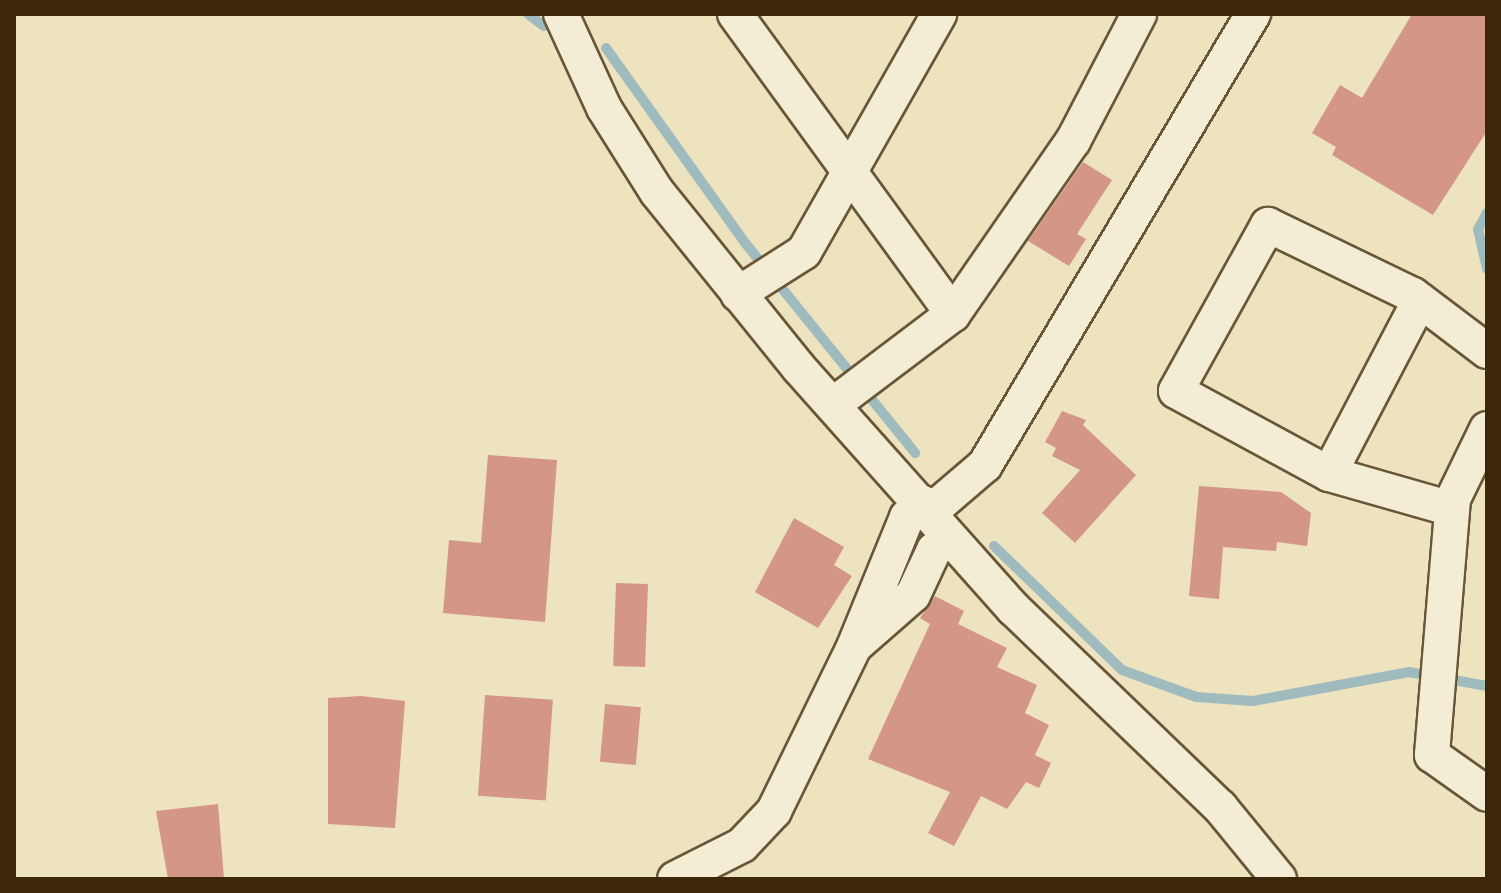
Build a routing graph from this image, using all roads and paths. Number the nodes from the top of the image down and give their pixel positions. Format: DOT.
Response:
graph roads {
  1 [pos="561,14"];
  2 [pos="735,14"];
  3 [pos="939,14"];
  4 [pos="1139,14"];
  5 [pos="1253,14"];
  6 [pos="849,172"];
  7 [pos="738,294"];
  8 [pos="1420,300"];
  9 [pos="953,314"];
  10 [pos="1487,351"];
  11 [pos="834,404"];
  12 [pos="1487,429"];
  13 [pos="1329,474"];
  14 [pos="1452,509"];
  15 [pos="933,518"];
  16 [pos="1487,794"];
  17 [pos="675,879"];
  18 [pos="1279,879"];
  1 -- 7 [label="street"];
  2 -- 6 [label="street"];
  3 -- 6 [label="street"];
  4 -- 9 [label="street"];
  5 -- 15 [label="street"];
  6 -- 7 [label="street"];
  6 -- 9 [label="street"];
  7 -- 11 [label="street"];
  8 -- 10 [label="street"];
  8 -- 13 [label="street"];
  8 -- 13 [label="street"];
  9 -- 11 [label="street"];
  11 -- 15 [label="street"];
  12 -- 14 [label="street"];
  13 -- 14 [label="street"];
  14 -- 16 [label="street"];
  15 -- 17 [label="street"];
  15 -- 18 [label="street"];
}
